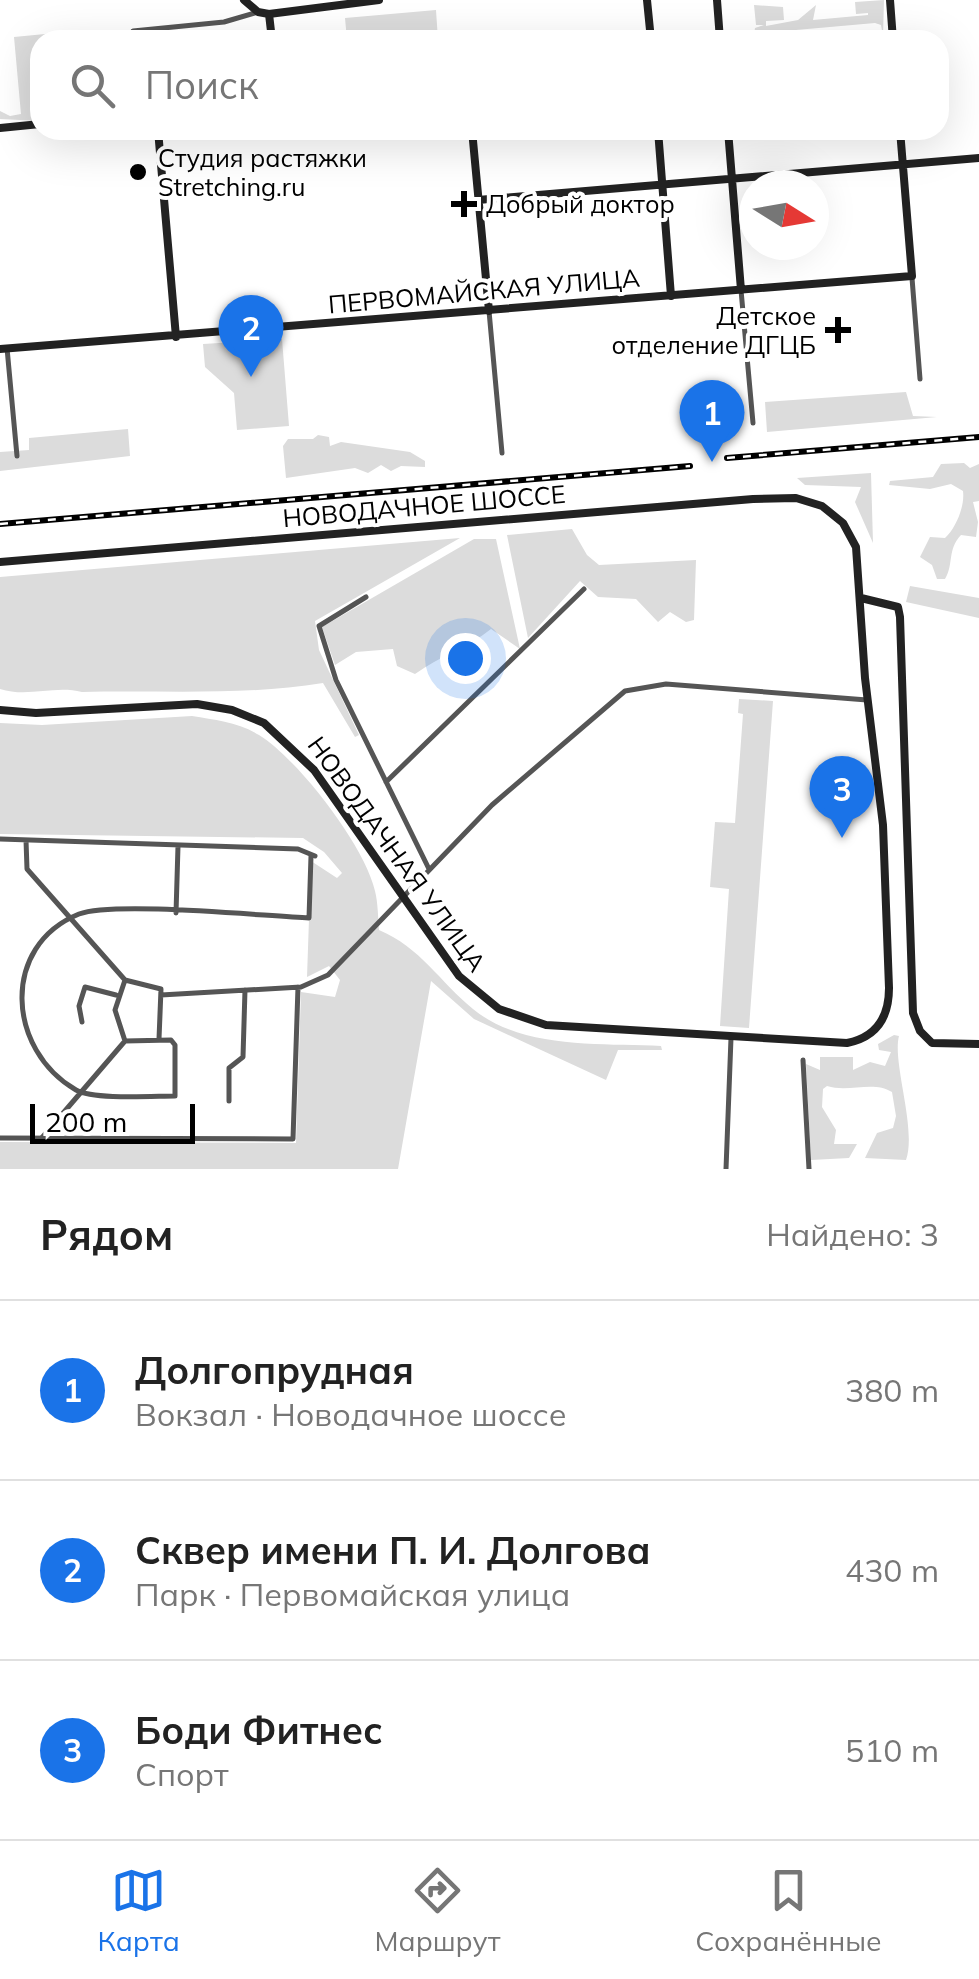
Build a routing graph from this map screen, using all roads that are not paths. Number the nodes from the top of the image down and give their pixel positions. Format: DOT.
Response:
graph roads {
  1 [pos="244,0"];
  2 [pos="379,0"];
  3 [pos="647,0"];
  4 [pos="717,0"];
  5 [pos="890,0"];
  6 [pos="258,12"];
  7 [pos="269,14"];
  8 [pos="140,30"];
  9 [pos="271,30"];
  10 [pos="650,30"];
  11 [pos="719,30"];
  12 [pos="892,30"];
  13 [pos="30,125"];
  14 [pos="0,128"];
  15 [pos="159,140"];
  16 [pos="473,140"];
  17 [pos="659,140"];
  18 [pos="729,140"];
  19 [pos="901,140"];
  20 [pos="979,158"];
  21 [pos="903,164"];
  22 [pos="732,178"];
  23 [pos="662,183"];
  24 [pos="478,200"];
  25 [pos="912,276"];
  26 [pos="742,290"];
  27 [pos="671,296"];
  28 [pos="488,311"];
  29 [pos="176,337"];
  30 [pos="4,348"];
  31 [pos="920,379"];
  32 [pos="753,423"];
  33 [pos="502,453"];
  34 [pos="18,456"];
  35 [pos="0,562"];
  36 [pos="584,589"];
  37 [pos="366,597"];
  38 [pos="861,598"];
  39 [pos="867,700"];
  40 [pos="0,710"];
  41 [pos="386,782"];
  42 [pos="0,839"];
  43 [pos="26,840"];
  44 [pos="178,846"];
  45 [pos="429,869"];
  46 [pos="402,896"];
  47 [pos="176,913"];
  48 [pos="70,918"];
  49 [pos="125,980"];
  50 [pos="300,987"];
  51 [pos="245,990"];
  52 [pos="116,995"];
  53 [pos="161,995"];
  54 [pos="82,1022"];
  55 [pos="731,1038"];
  56 [pos="159,1039"];
  57 [pos="125,1041"];
  58 [pos="979,1044"];
  59 [pos="803,1060"];
  60 [pos="80,1093"];
  61 [pos="229,1100"];
  62 [pos="0,1138"];
  63 [pos="40,1140"];
  64 [pos="726,1169"];
  65 [pos="808,1169"];
  1 -- 6 [label="street"];
  2 -- 7 [label="street"];
  3 -- 10 [label="street"];
  4 -- 11 [label="street"];
  5 -- 12 [label="street"];
  6 -- 7 [label="street"];
  6 -- 8 [label="street"];
  7 -- 9 [label="street"];
  13 -- 14 [label="street"];
  15 -- 29 [label="street"];
  16 -- 24 [label="street"];
  17 -- 23 [label="street"];
  18 -- 22 [label="street"];
  19 -- 21 [label="street"];
  20 -- 21 [label="street"];
  21 -- 22 [label="street"];
  21 -- 25 [label="street"];
  22 -- 23 [label="street"];
  22 -- 26 [label="street"];
  23 -- 24 [label="street"];
  23 -- 27 [label="street"];
  24 -- 28 [label="street"];
  25 -- 26 [label="street, ПЕРВОМАЙСКАЯ УЛИЦА"];
  25 -- 31 [label="street"];
  26 -- 27 [label="street, ПЕРВОМАЙСКАЯ УЛИЦА"];
  26 -- 32 [label="street"];
  27 -- 28 [label="street, ПЕРВОМАЙСКАЯ УЛИЦА"];
  28 -- 29 [label="street, ПЕРВОМАЙСКАЯ УЛИЦА"];
  28 -- 33 [label="street"];
  29 -- 30 [label="street, ПЕРВОМАЙСКАЯ УЛИЦА"];
  30 -- 34 [label="street"];
  35 -- 38 [label="street, НОВОДАЧНОЕ ШОССЕ"];
  36 -- 41 [label="street"];
  37 -- 41 [label="street"];
  38 -- 39 [label="street"];
  38 -- 58 [label="street"];
  39 -- 45 [label="street"];
  39 -- 55 [label="street, НОВОДАЧНАЯ УЛИЦА"];
  40 -- 46 [label="street, НОВОДАЧНАЯ УЛИЦА"];
  41 -- 45 [label="street"];
  42 -- 43 [label="street"];
  43 -- 44 [label="street"];
  43 -- 48 [label="street"];
  44 -- 47 [label="street"];
  44 -- 47 [label="street"];
  45 -- 46 [label="street"];
  46 -- 50 [label="street"];
  46 -- 55 [label="street, НОВОДАЧНАЯ УЛИЦА"];
  47 -- 48 [label="street"];
  48 -- 49 [label="street"];
  48 -- 60 [label="street"];
  49 -- 52 [label="street"];
  49 -- 53 [label="street"];
  50 -- 51 [label="street"];
  50 -- 63 [label="street"];
  51 -- 53 [label="street"];
  51 -- 61 [label="street"];
  52 -- 54 [label="street"];
  52 -- 57 [label="street"];
  53 -- 56 [label="street"];
  55 -- 64 [label="street"];
  56 -- 57 [label="street"];
  56 -- 60 [label="street"];
  57 -- 60 [label="street"];
  59 -- 65 [label="street"];
  60 -- 63 [label="street"];
  62 -- 63 [label="street"];
}
